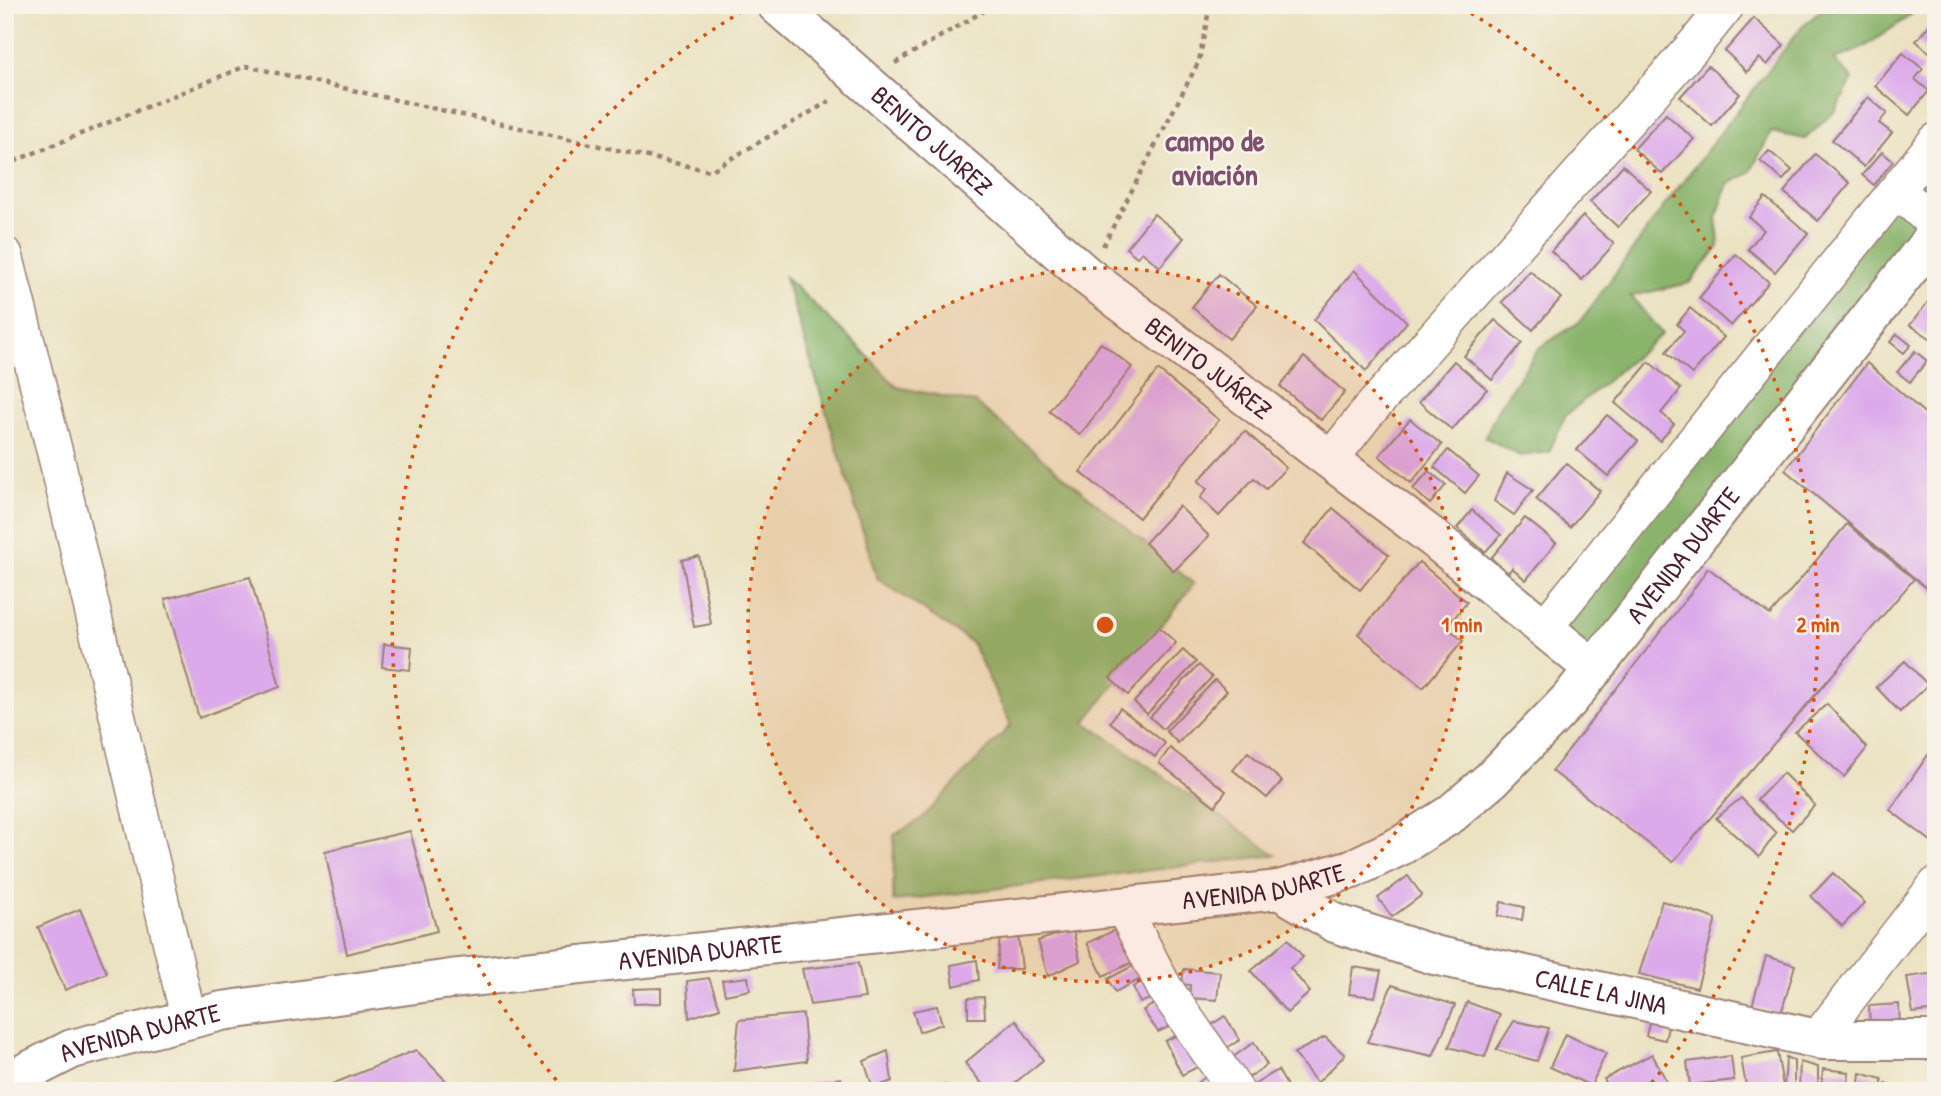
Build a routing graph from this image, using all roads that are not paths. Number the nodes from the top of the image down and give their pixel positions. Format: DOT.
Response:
graph roads {
  1 [pos="777,5"];
  2 [pos="1727,5"];
  3 [pos="1936,141"];
  4 [pos="1897,190"];
  5 [pos="1936,225"];
  6 [pos="1936,234"];
  7 [pos="5,254"];
  8 [pos="1087,276"];
  9 [pos="1330,460"];
  10 [pos="1544,628"];
  11 [pos="1594,669"];
  12 [pos="1936,885"];
  13 [pos="1279,890"];
  14 [pos="1123,907"];
  15 [pos="189,1020"];
  16 [pos="1817,1039"];
  17 [pos="1936,1040"];
  18 [pos="5,1083"];
  19 [pos="1236,1091"];
  1 -- 8 [label="main road, BENITO JUAREZ"];
  2 -- 9 [label="street"];
  3 -- 4 [label="street"];
  4 -- 5 [label="street"];
  4 -- 10 [label="street"];
  6 -- 11 [label="main road, AVENIDA DUARTE"];
  7 -- 15 [label="street"];
  8 -- 9 [label="main road, BENITO JUÁREZ"];
  9 -- 10 [label="main road, BENITO JUÁREZ"];
  10 -- 11 [label="main road, BENITO JUÁREZ"];
  11 -- 13 [label="main road, AVENIDA DUARTE"];
  12 -- 16 [label="street"];
  13 -- 14 [label="main road, AVENIDA DUARTE"];
  13 -- 16 [label="main road, CALLE LA JINA"];
  14 -- 15 [label="main road, AVENIDA DUARTE"];
  14 -- 19 [label="street"];
  15 -- 18 [label="main road, AVENIDA DUARTE"];
  16 -- 17 [label="main road, CALLE LA JINA"];
}
